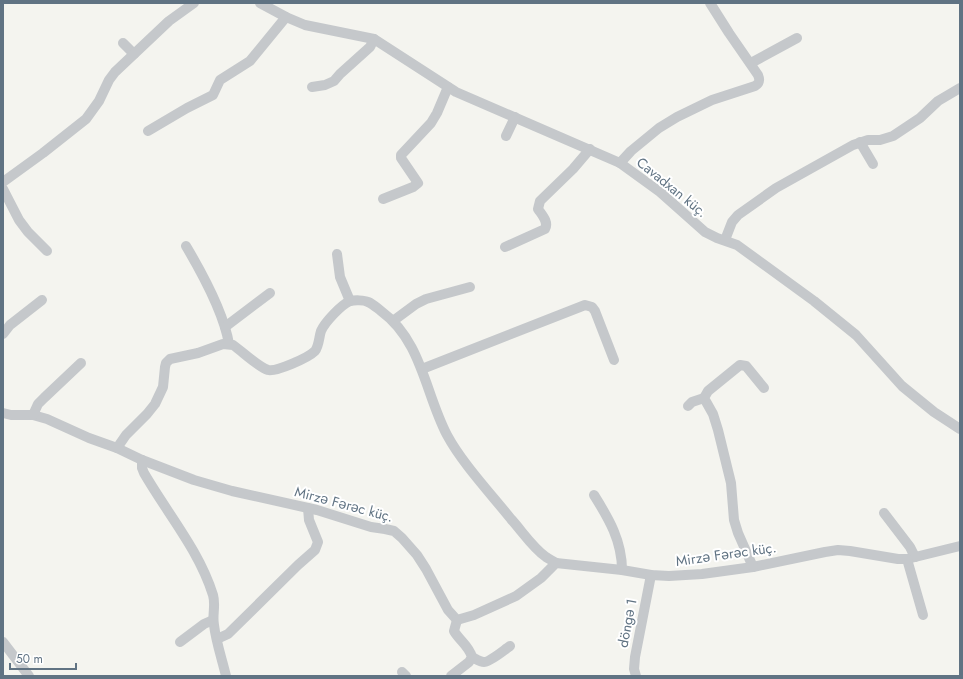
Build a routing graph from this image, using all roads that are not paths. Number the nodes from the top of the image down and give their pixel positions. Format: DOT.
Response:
graph roads {
  1 [pos="194,3"];
  2 [pos="260,3"];
  3 [pos="710,3"];
  4 [pos="286,17"];
  5 [pos="796,38"];
  6 [pos="374,39"];
  7 [pos="123,43"];
  8 [pos="134,54"];
  9 [pos="751,63"];
  10 [pos="312,87"];
  11 [pos="448,87"];
  12 [pos="960,88"];
  13 [pos="515,117"];
  14 [pos="148,131"];
  15 [pos="506,136"];
  16 [pos="860,142"];
  17 [pos="590,150"];
  18 [pos="620,163"];
  19 [pos="873,164"];
  20 [pos="3,182"];
  21 [pos="3,188"];
  22 [pos="382,199"];
  23 [pos="725,240"];
  24 [pos="186,246"];
  25 [pos="505,246"];
  26 [pos="47,251"];
  27 [pos="337,254"];
  28 [pos="470,287"];
  29 [pos="270,293"];
  30 [pos="42,300"];
  31 [pos="350,301"];
  32 [pos="393,321"];
  33 [pos="225,327"];
  34 [pos="3,334"];
  35 [pos="229,344"];
  36 [pos="614,360"];
  37 [pos="81,363"];
  38 [pos="422,369"];
  39 [pos="764,388"];
  40 [pos="704,398"];
  41 [pos="688,406"];
  42 [pos="3,413"];
  43 [pos="33,415"];
  44 [pos="960,430"];
  45 [pos="117,448"];
  46 [pos="142,460"];
  47 [pos="594,495"];
  48 [pos="308,508"];
  49 [pos="884,512"];
  50 [pos="960,546"];
  51 [pos="911,558"];
  52 [pos="556,562"];
  53 [pos="753,567"];
  54 [pos="622,570"];
  55 [pos="651,575"];
  56 [pos="923,615"];
  57 [pos="213,620"];
  58 [pos="457,620"];
  59 [pos="217,640"];
  60 [pos="3,642"];
  61 [pos="180,642"];
  62 [pos="510,646"];
  63 [pos="472,657"];
  64 [pos="29,676"];
  65 [pos="226,676"];
  66 [pos="451,676"];
  67 [pos="636,676"];
  1 -- 8 [label="street"];
  2 -- 4 [label="street, Cavadxan küç."];
  3 -- 9 [label="street"];
  4 -- 6 [label="street, Cavadxan küç."];
  4 -- 14 [label="street"];
  5 -- 9 [label="street"];
  6 -- 10 [label="street"];
  6 -- 11 [label="street, Cavadxan küç."];
  7 -- 8 [label="street"];
  8 -- 20 [label="street"];
  9 -- 18 [label="street"];
  11 -- 13 [label="street, Cavadxan küç."];
  11 -- 22 [label="street"];
  12 -- 16 [label="street"];
  13 -- 15 [label="street"];
  13 -- 17 [label="street, Cavadxan küç."];
  16 -- 19 [label="street"];
  16 -- 23 [label="street"];
  17 -- 18 [label="street, Cavadxan küç."];
  17 -- 25 [label="street"];
  18 -- 23 [label="street, Cavadxan küç."];
  21 -- 26 [label="street"];
  23 -- 44 [label="street, Cavadxan küç."];
  24 -- 33 [label="street"];
  27 -- 31 [label="street"];
  28 -- 32 [label="street"];
  29 -- 33 [label="street"];
  30 -- 34 [label="street"];
  31 -- 32 [label="street"];
  31 -- 35 [label="street"];
  32 -- 38 [label="street"];
  33 -- 35 [label="street"];
  35 -- 45 [label="street"];
  36 -- 38 [label="street"];
  37 -- 43 [label="street"];
  38 -- 52 [label="street"];
  39 -- 40 [label="street"];
  40 -- 41 [label="street"];
  40 -- 53 [label="street"];
  42 -- 43 [label="street, Mirzə Fərəc küç."];
  43 -- 45 [label="street, Mirzə Fərəc küç."];
  45 -- 46 [label="street, Mirzə Fərəc küç."];
  46 -- 48 [label="street, Mirzə Fərəc küç."];
  46 -- 57 [label="street"];
  47 -- 54 [label="street"];
  48 -- 58 [label="street, Mirzə Fərəc küç."];
  48 -- 59 [label="street"];
  49 -- 51 [label="street"];
  50 -- 51 [label="street, Mirzə Fərəc küç."];
  51 -- 53 [label="street, Mirzə Fərəc küç."];
  51 -- 56 [label="street"];
  52 -- 54 [label="street, Mirzə Fərəc küç."];
  52 -- 58 [label="street"];
  53 -- 55 [label="street, Mirzə Fərəc küç."];
  54 -- 55 [label="street, Mirzə Fərəc küç."];
  55 -- 67 [label="street, döngə 1"];
  57 -- 59 [label="street"];
  57 -- 61 [label="street"];
  58 -- 63 [label="street"];
  59 -- 65 [label="street"];
  60 -- 64 [label="street"];
  62 -- 63 [label="street"];
  63 -- 66 [label="street"];
}
